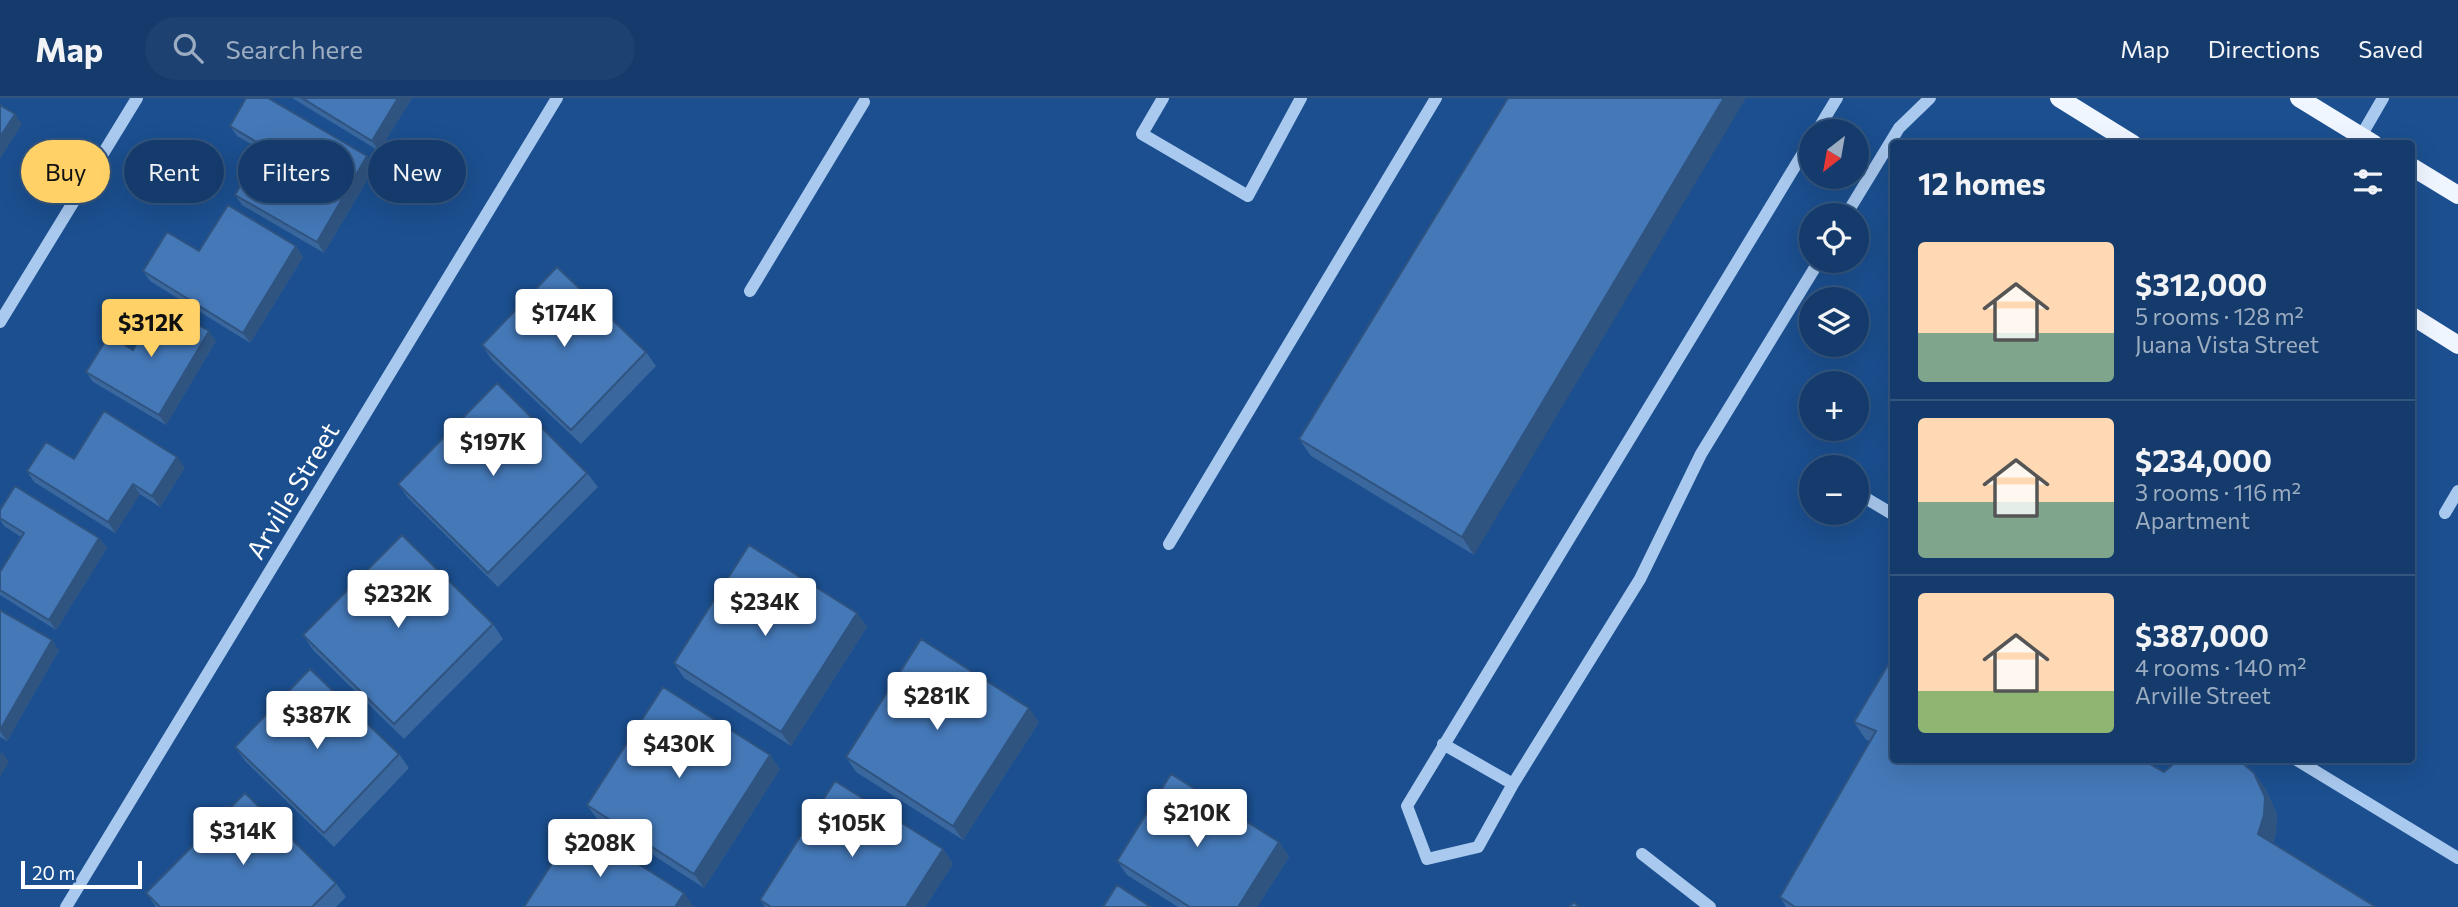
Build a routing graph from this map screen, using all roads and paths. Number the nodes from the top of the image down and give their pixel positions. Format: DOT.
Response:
graph roads {
  1 [pos="137,98"];
  2 [pos="558,98"];
  3 [pos="1163,98"];
  4 [pos="1301,98"];
  5 [pos="1436,98"];
  6 [pos="1837,98"];
  7 [pos="1930,98"];
  8 [pos="2059,98"];
  9 [pos="2299,98"];
  10 [pos="2383,98"];
  11 [pos="864,102"];
  12 [pos="1824,119"];
  13 [pos="1892,140"];
  14 [pos="2127,140"];
  15 [pos="2367,140"];
  16 [pos="1890,143"];
  17 [pos="1799,160"];
  18 [pos="2415,169"];
  19 [pos="2458,195"];
  20 [pos="1853,203"];
  21 [pos="1812,273"];
  22 [pos="750,291"];
  23 [pos="2415,318"];
  24 [pos="0,322"];
  25 [pos="2458,345"];
  26 [pos="2458,491"];
  27 [pos="1869,500"];
  28 [pos="1890,513"];
  29 [pos="2445,513"];
  30 [pos="1169,544"];
  31 [pos="1443,744"];
  32 [pos="2302,763"];
  33 [pos="1513,784"];
  34 [pos="1642,854"];
  35 [pos="2458,858"];
  36 [pos="66,907"];
  37 [pos="1710,907"];
  1 -- 24 [label="street"];
  2 -- 36 [label="street, Arville Street"];
  3 -- 4 [label="street"];
  5 -- 30 [label="street"];
  6 -- 12 [label="street"];
  7 -- 13 [label="street"];
  8 -- 14 [label="main road"];
  9 -- 15 [label="main road"];
  10 -- 15 [label="street"];
  11 -- 22 [label="street"];
  16 -- 20 [label="street"];
  17 -- 31 [label="street"];
  18 -- 19 [label="main road"];
  21 -- 33 [label="street"];
  23 -- 25 [label="main road"];
  26 -- 29 [label="street"];
  27 -- 28 [label="street"];
  31 -- 33 [label="street"];
  31 -- 33 [label="street"];
  32 -- 35 [label="street"];
  34 -- 37 [label="street"];
}
